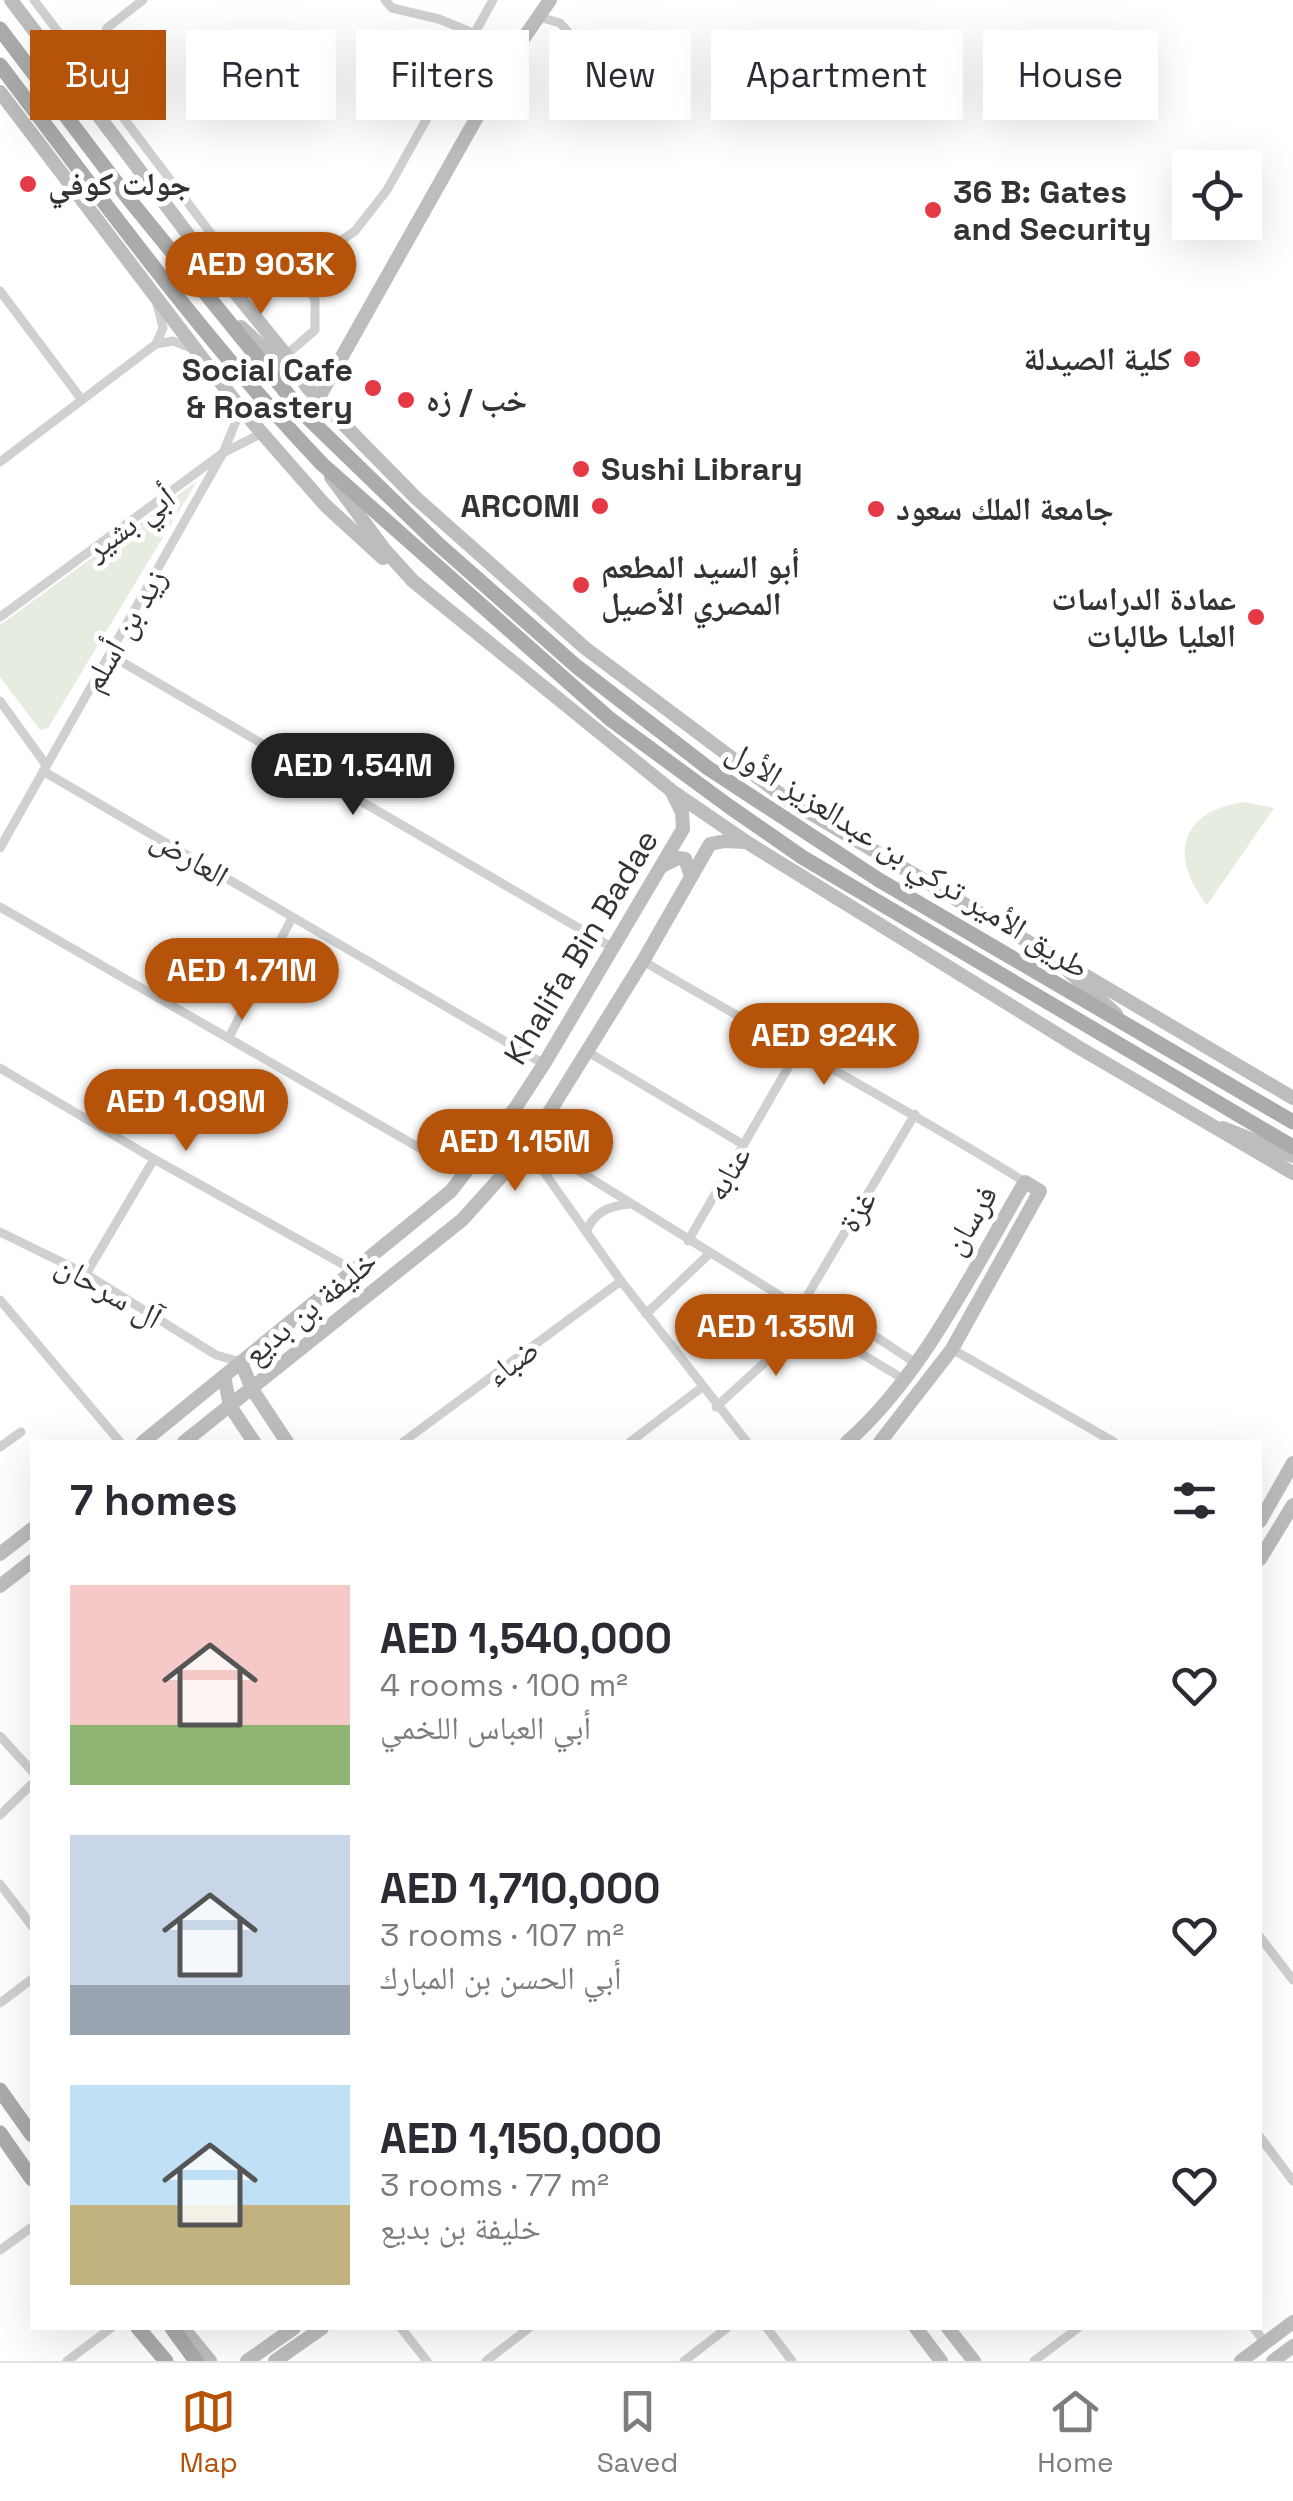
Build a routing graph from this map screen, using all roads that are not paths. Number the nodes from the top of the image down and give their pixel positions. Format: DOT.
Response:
graph roads {
  1 [pos="11,0"];
  2 [pos="34,0"];
  3 [pos="143,0"];
  4 [pos="384,0"];
  5 [pos="493,0"];
  6 [pos="547,0"];
  7 [pos="536,22"];
  8 [pos="0,29"];
  9 [pos="57,30"];
  10 [pos="106,30"];
  11 [pos="467,30"];
  12 [pos="476,30"];
  13 [pos="567,30"];
  14 [pos="0,65"];
  15 [pos="0,92"];
  16 [pos="125,120"];
  17 [pos="426,120"];
  18 [pos="298,273"];
  19 [pos="189,275"];
  20 [pos="0,291"];
  21 [pos="154,294"];
  22 [pos="156,344"];
  23 [pos="198,351"];
  24 [pos="286,355"];
  25 [pos="312,393"];
  26 [pos="82,400"];
  27 [pos="241,409"];
  28 [pos="262,433"];
  29 [pos="224,453"];
  30 [pos="0,462"];
  31 [pos="322,464"];
  32 [pos="414,580"];
  33 [pos="0,617"];
  34 [pos="110,655"];
  35 [pos="0,701"];
  36 [pos="45,768"];
  37 [pos="672,792"];
  38 [pos="748,843"];
  39 [pos="0,848"];
  40 [pos="662,866"];
  41 [pos="692,876"];
  42 [pos="0,907"];
  43 [pos="292,918"];
  44 [pos="615,948"];
  45 [pos="1054,957"];
  46 [pos="642,962"];
  47 [pos="1135,1031"];
  48 [pos="228,1037"];
  49 [pos="588,1052"];
  50 [pos="797,1052"];
  51 [pos="544,1064"];
  52 [pos="0,1068"];
  53 [pos="1293,1098"];
  54 [pos="915,1114"];
  55 [pos="1203,1122"];
  56 [pos="1293,1122"];
  57 [pos="530,1145"];
  58 [pos="744,1145"];
  59 [pos="1293,1147"];
  60 [pos="1293,1156"];
  61 [pos="154,1159"];
  62 [pos="464,1174"];
  63 [pos="1293,1174"];
  64 [pos="1025,1182"];
  65 [pos="629,1204"];
  66 [pos="0,1232"];
  67 [pos="586,1232"];
  68 [pos="688,1241"];
  69 [pos="709,1254"];
  70 [pos="355,1271"];
  71 [pos="86,1274"];
  72 [pos="620,1280"];
  73 [pos="0,1300"];
  74 [pos="800,1308"];
  75 [pos="646,1314"];
  76 [pos="810,1322"];
  77 [pos="952,1349"];
  78 [pos="216,1355"];
  79 [pos="241,1362"];
  80 [pos="911,1371"];
  81 [pos="224,1376"];
  82 [pos="923,1384"];
  83 [pos="701,1388"];
  84 [pos="252,1389"];
  85 [pos="230,1406"];
  86 [pos="716,1407"];
  87 [pos="21,1432"];
  88 [pos="118,1440"];
  89 [pos="145,1440"];
  90 [pos="187,1440"];
  91 [pos="253,1440"];
  92 [pos="286,1440"];
  93 [pos="406,1440"];
  94 [pos="633,1440"];
  95 [pos="745,1440"];
  96 [pos="849,1440"];
  97 [pos="882,1440"];
  98 [pos="1111,1440"];
  99 [pos="0,1447"];
  100 [pos="1293,1463"];
  101 [pos="1293,1504"];
  102 [pos="1262,1517"];
  103 [pos="30,1531"];
  104 [pos="0,1554"];
  105 [pos="1262,1556"];
  106 [pos="30,1562"];
  107 [pos="0,1586"];
  108 [pos="1,1741"];
  109 [pos="30,1769"];
  110 [pos="30,1786"];
  111 [pos="0,1815"];
  112 [pos="0,1884"];
  113 [pos="30,1923"];
  114 [pos="1262,1940"];
  115 [pos="30,1980"];
  116 [pos="1293,1980"];
  117 [pos="0,2003"];
  118 [pos="0,2090"];
  119 [pos="0,2132"];
  120 [pos="30,2132"];
  121 [pos="1262,2139"];
  122 [pos="30,2175"];
  123 [pos="1293,2181"];
  124 [pos="30,2228"];
  125 [pos="0,2250"];
  126 [pos="1293,2322"];
  127 [pos="109,2330"];
  128 [pos="138,2330"];
  129 [pos="139,2330"];
  130 [pos="173,2330"];
  131 [pos="185,2330"];
  132 [pos="291,2330"];
  133 [pos="319,2330"];
  134 [pos="402,2330"];
  135 [pos="526,2330"];
  136 [pos="725,2330"];
  137 [pos="769,2330"];
  138 [pos="918,2330"];
  139 [pos="950,2330"];
  140 [pos="1075,2330"];
  141 [pos="1255,2330"];
  142 [pos="1265,2343"];
  143 [pos="1293,2346"];
  144 [pos="700,2357"];
  145 [pos="67,2361"];
  146 [pos="155,2361"];
  147 [pos="166,2361"];
  148 [pos="196,2361"];
  149 [pos="210,2361"];
  150 [pos="247,2361"];
  151 [pos="275,2361"];
  152 [pos="428,2361"];
  153 [pos="486,2361"];
  154 [pos="684,2361"];
  155 [pos="792,2361"];
  156 [pos="942,2361"];
  157 [pos="974,2361"];
  158 [pos="1034,2361"];
  159 [pos="1241,2361"];
  160 [pos="1272,2361"];
  1 -- 24 [label="main road"];
  2 -- 9 [label="street"];
  3 -- 10 [label="street"];
  4 -- 11 [label="street"];
  5 -- 12 [label="street"];
  6 -- 7 [label="main road"];
  7 -- 13 [label="street"];
  7 -- 25 [label="main road"];
  8 -- 19 [label="main road, طريق الأمير تركي بن عبدالعزيز الأول"];
  14 -- 31 [label="main road, طريق الأمير تركي بن عبدالعزيز الأول"];
  15 -- 21 [label="main road"];
  16 -- 18 [label="street"];
  17 -- 18 [label="street"];
  18 -- 24 [label="street"];
  19 -- 25 [label="main road"];
  19 -- 47 [label="main road, طريق الأمير تركي بن عبدالعزيز الأول"];
  20 -- 26 [label="street"];
  21 -- 22 [label="street"];
  21 -- 23 [label="main road"];
  22 -- 23 [label="street"];
  22 -- 26 [label="street"];
  23 -- 27 [label="main road"];
  24 -- 25 [label="main road"];
  25 -- 45 [label="main road"];
  26 -- 30 [label="street"];
  27 -- 28 [label="main road"];
  27 -- 29 [label="street, زيد بن أسلم"];
  28 -- 29 [label="street, أبي بشير"];
  28 -- 32 [label="main road"];
  29 -- 33 [label="street, أبي بشير"];
  29 -- 34 [label="street, زيد بن أسلم"];
  31 -- 32 [label="main road"];
  31 -- 59 [label="main road, طريق الأمير تركي بن عبدالعزيز الأول"];
  32 -- 37 [label="main road"];
  34 -- 36 [label="street, زيد بن أسلم"];
  34 -- 44 [label="street"];
  35 -- 36 [label="street"];
  36 -- 39 [label="street, زيد بن أسلم"];
  36 -- 43 [label="street, العارض"];
  37 -- 38 [label="main road"];
  37 -- 40 [label="main road, Khalifa Bin Badae"];
  38 -- 41 [label="main road, خليفة بن بديع"];
  38 -- 55 [label="main road"];
  40 -- 41 [label="main road"];
  40 -- 44 [label="main road, Khalifa Bin Badae"];
  41 -- 46 [label="main road, خليفة بن بديع"];
  42 -- 48 [label="street"];
  43 -- 48 [label="street"];
  43 -- 51 [label="street, العارض"];
  44 -- 51 [label="main road, Khalifa Bin Badae"];
  45 -- 47 [label="main road"];
  45 -- 53 [label="main road"];
  46 -- 49 [label="main road, خليفة بن بديع"];
  46 -- 50 [label="street"];
  47 -- 56 [label="main road, طريق الأمير تركي بن عبدالعزيز الأول"];
  48 -- 62 [label="street"];
  49 -- 57 [label="main road, خليفة بن بديع"];
  49 -- 58 [label="street"];
  50 -- 54 [label="street"];
  50 -- 58 [label="street, عنابه"];
  51 -- 62 [label="main road, Khalifa Bin Badae"];
  52 -- 61 [label="street"];
  54 -- 64 [label="street"];
  54 -- 74 [label="street, غزة"];
  55 -- 60 [label="main road"];
  55 -- 63 [label="main road"];
  57 -- 65 [label="street"];
  57 -- 67 [label="street"];
  57 -- 84 [label="main road, خليفة بن بديع"];
  58 -- 68 [label="street, عنابه"];
  61 -- 70 [label="street"];
  61 -- 71 [label="street"];
  62 -- 70 [label="main road, Khalifa Bin Badae"];
  64 -- 77 [label="main road, فرسان"];
  64 -- 80 [label="main road, فرسان"];
  65 -- 67 [label="street"];
  65 -- 68 [label="street"];
  66 -- 71 [label="street, آل سرحان"];
  67 -- 72 [label="street"];
  68 -- 69 [label="street"];
  69 -- 74 [label="street"];
  69 -- 75 [label="street"];
  70 -- 79 [label="main road, Khalifa Bin Badae"];
  71 -- 78 [label="street, آل سرحان"];
  72 -- 75 [label="street"];
  72 -- 93 [label="street, ضباء"];
  73 -- 88 [label="street"];
  74 -- 76 [label="street"];
  74 -- 80 [label="street"];
  75 -- 83 [label="street"];
  76 -- 80 [label="street"];
  76 -- 86 [label="street"];
  77 -- 82 [label="main road, فرسان"];
  77 -- 98 [label="street"];
  78 -- 79 [label="street, آل سرحان"];
  78 -- 81 [label="street"];
  79 -- 81 [label="main road, Khalifa Bin Badae"];
  79 -- 84 [label="main road"];
  80 -- 82 [label="main road"];
  80 -- 96 [label="main road, فرسان"];
  81 -- 85 [label="main road"];
  81 -- 89 [label="main road, Khalifa Bin Badae"];
  82 -- 97 [label="main road, فرسان"];
  83 -- 86 [label="street"];
  83 -- 94 [label="street"];
  84 -- 85 [label="main road, خليفة بن بديع"];
  84 -- 92 [label="main road"];
  85 -- 90 [label="main road, خليفة بن بديع"];
  85 -- 91 [label="main road"];
  86 -- 95 [label="street"];
  87 -- 99 [label="street"];
  100 -- 102 [label="main road"];
  101 -- 105 [label="main road"];
  103 -- 104 [label="main road"];
  106 -- 107 [label="main road"];
  108 -- 109 [label="street"];
  110 -- 111 [label="street"];
  112 -- 113 [label="street"];
  114 -- 116 [label="street"];
  115 -- 117 [label="street"];
  118 -- 120 [label="main road"];
  119 -- 122 [label="main road"];
  121 -- 123 [label="street"];
  124 -- 125 [label="street"];
  126 -- 142 [label="main road"];
  127 -- 145 [label="street"];
  128 -- 146 [label="main road"];
  129 -- 147 [label="main road"];
  130 -- 148 [label="main road"];
  131 -- 149 [label="main road"];
  132 -- 150 [label="main road"];
  133 -- 151 [label="main road"];
  134 -- 152 [label="street"];
  135 -- 153 [label="street"];
  136 -- 144 [label="street"];
  137 -- 155 [label="street"];
  138 -- 156 [label="main road"];
  139 -- 157 [label="main road"];
  140 -- 158 [label="street"];
  141 -- 142 [label="street"];
  142 -- 159 [label="main road"];
  143 -- 160 [label="main road"];
  144 -- 154 [label="street"];
}
